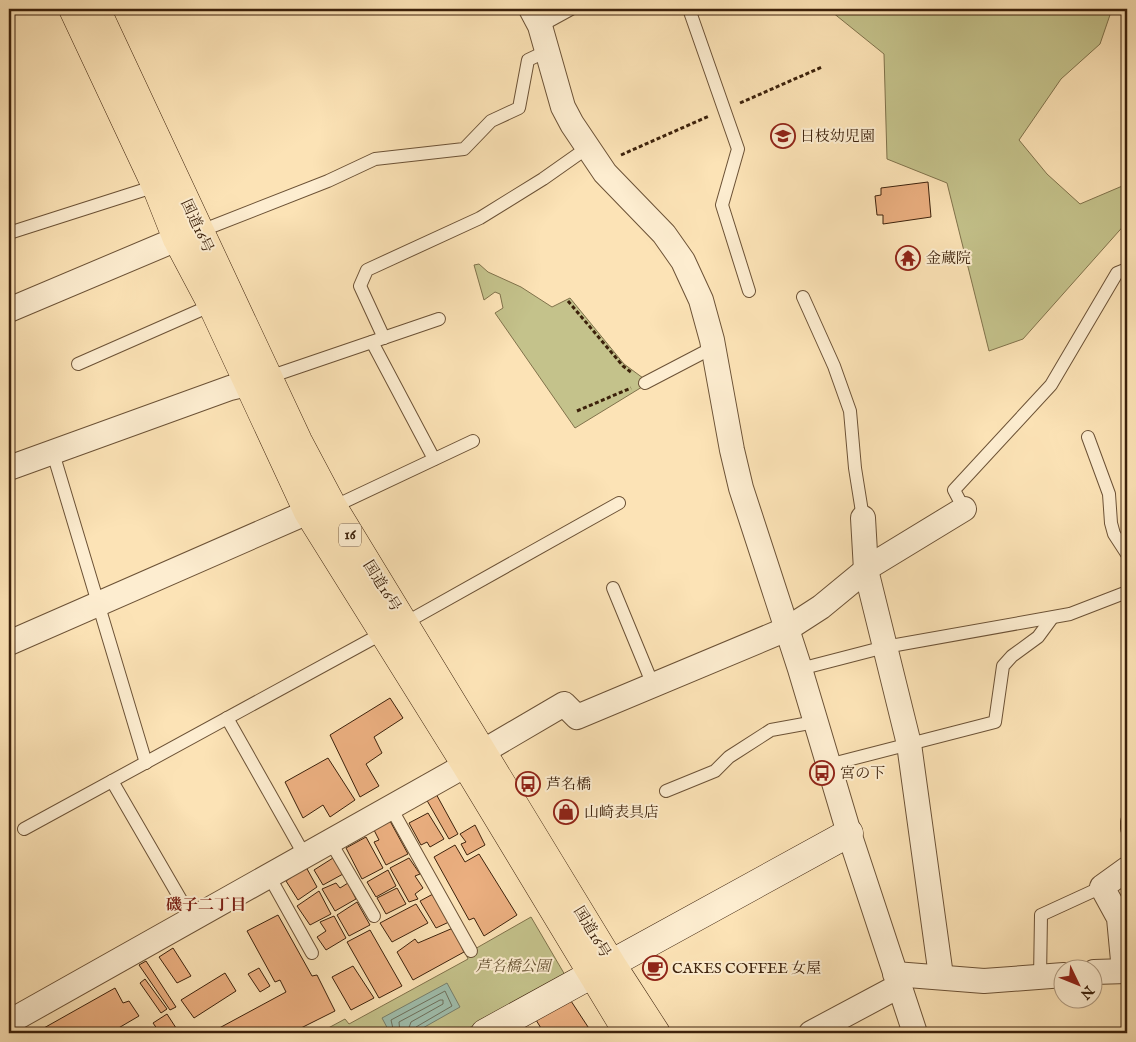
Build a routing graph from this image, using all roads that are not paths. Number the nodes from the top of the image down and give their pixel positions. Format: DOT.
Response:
graph roads {
  1 [pos="73,9"];
  2 [pos="96,9"];
  3 [pos="571,9"];
  4 [pos="689,9"];
  5 [pos="536,18"];
  6 [pos="547,51"];
  7 [pos="587,148"];
  8 [pos="156,186"];
  9 [pos="9,234"];
  10 [pos="188,235"];
  11 [pos="1127,269"];
  12 [pos="749,290"];
  13 [pos="803,297"];
  14 [pos="212,305"];
  15 [pos="9,310"];
  16 [pos="438,319"];
  17 [pos="378,340"];
  18 [pos="714,347"];
  19 [pos="78,364"];
  20 [pos="258,381"];
  21 [pos="645,382"];
  22 [pos="1088,437"];
  23 [pos="473,441"];
  24 [pos="53,453"];
  25 [pos="434,459"];
  26 [pos="9,468"];
  27 [pos="619,503"];
  28 [pos="964,509"];
  29 [pos="320,510"];
  30 [pos="862,518"];
  31 [pos="1127,554"];
  32 [pos="866,570"];
  33 [pos="613,588"];
  34 [pos="1127,592"];
  35 [pos="99,604"];
  36 [pos="1052,618"];
  37 [pos="394,628"];
  38 [pos="787,629"];
  39 [pos="9,643"];
  40 [pos="885,647"];
  41 [pos="800,669"];
  42 [pos="653,685"];
  43 [pos="227,718"];
  44 [pos="815,722"];
  45 [pos="909,744"];
  46 [pos="474,759"];
  47 [pos="146,763"];
  48 [pos="828,765"];
  49 [pos="112,781"];
  50 [pos="666,791"];
  51 [pos="390,808"];
  52 [pos="1127,821"];
  53 [pos="24,829"];
  54 [pos="1127,829"];
  55 [pos="849,833"];
  56 [pos="330,841"];
  57 [pos="305,856"];
  58 [pos="1127,869"];
  59 [pos="269,876"];
  60 [pos="1102,887"];
  61 [pos="374,916"];
  62 [pos="192,919"];
  63 [pos="471,951"];
  64 [pos="312,953"];
  65 [pos="601,970"];
  66 [pos="1126,971"];
  67 [pos="1104,972"];
  68 [pos="941,976"];
  69 [pos="1054,976"];
  70 [pos="1040,978"];
  71 [pos="897,980"];
  72 [pos="9,1022"];
  73 [pos="486,1033"];
  74 [pos="628,1033"];
  75 [pos="656,1033"];
  76 [pos="811,1033"];
  77 [pos="915,1033"];
  1 -- 8 [label="highway, 国道16号 / 16"];
  2 -- 10 [label="highway, 国道16号 / 16"];
  3 -- 5 [label="lane"];
  4 -- 12 [label="lane"];
  5 -- 6 [label="street"];
  6 -- 7 [label="street"];
  6 -- 10 [label="lane"];
  7 -- 17 [label="lane"];
  7 -- 18 [label="street"];
  8 -- 9 [label="lane"];
  8 -- 10 [label="highway, 国道16号 / 16"];
  10 -- 14 [label="highway, 国道16号 / 16"];
  10 -- 15 [label="street"];
  10 -- 20 [label="highway, 国道16号 / 16"];
  11 -- 28 [label="lane"];
  13 -- 30 [label="lane"];
  14 -- 19 [label="lane"];
  14 -- 20 [label="highway, 国道16号 / 16"];
  16 -- 17 [label="lane"];
  17 -- 20 [label="lane"];
  17 -- 25 [label="lane"];
  18 -- 21 [label="lane"];
  18 -- 38 [label="street"];
  20 -- 24 [label="street"];
  20 -- 29 [label="highway, 国道16号 / 16"];
  22 -- 31 [label="lane"];
  23 -- 25 [label="lane"];
  24 -- 26 [label="street"];
  24 -- 35 [label="lane"];
  25 -- 29 [label="lane"];
  27 -- 37 [label="lane"];
  28 -- 32 [label="street"];
  29 -- 35 [label="street"];
  29 -- 37 [label="highway, 国道16号 / 16"];
  30 -- 32 [label="street"];
  32 -- 38 [label="street"];
  32 -- 40 [label="street"];
  33 -- 42 [label="lane"];
  34 -- 36 [label="lane"];
  35 -- 39 [label="street"];
  35 -- 47 [label="lane"];
  36 -- 40 [label="lane"];
  36 -- 45 [label="lane"];
  37 -- 43 [label="lane"];
  37 -- 46 [label="highway, 国道16号 / 16"];
  38 -- 41 [label="street"];
  38 -- 42 [label="street"];
  40 -- 41 [label="lane"];
  40 -- 45 [label="street"];
  41 -- 44 [label="street"];
  42 -- 46 [label="street"];
  43 -- 47 [label="lane"];
  43 -- 57 [label="lane"];
  44 -- 48 [label="street"];
  44 -- 50 [label="lane"];
  45 -- 48 [label="lane"];
  45 -- 68 [label="street"];
  46 -- 51 [label="street"];
  46 -- 65 [label="highway, 国道16号 / 16"];
  47 -- 49 [label="lane"];
  48 -- 55 [label="street"];
  49 -- 53 [label="lane"];
  49 -- 62 [label="lane"];
  51 -- 56 [label="street"];
  51 -- 63 [label="lane"];
  52 -- 54 [label="lane"];
  55 -- 65 [label="street"];
  55 -- 71 [label="street"];
  56 -- 57 [label="street"];
  56 -- 61 [label="lane"];
  57 -- 59 [label="street"];
  58 -- 60 [label="street"];
  59 -- 62 [label="street"];
  59 -- 64 [label="lane"];
  60 -- 66 [label="street"];
  60 -- 70 [label="lane"];
  62 -- 72 [label="street"];
  65 -- 73 [label="street"];
  65 -- 74 [label="highway, 国道16号 / 16"];
  65 -- 75 [label="highway, 国道16号 / 16"];
  66 -- 67 [label="street"];
  68 -- 70 [label="street"];
  68 -- 71 [label="street"];
  69 -- 70 [label="street"];
  71 -- 76 [label="street"];
  71 -- 77 [label="street"];
}
